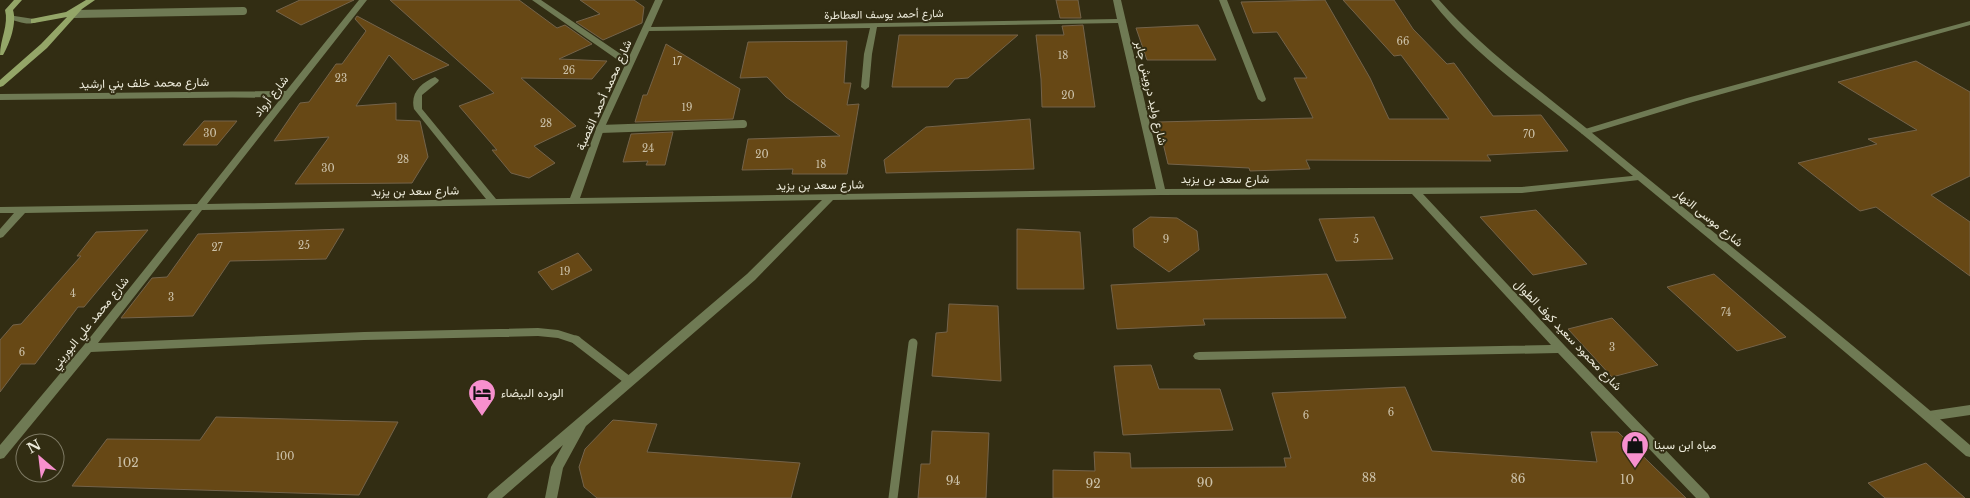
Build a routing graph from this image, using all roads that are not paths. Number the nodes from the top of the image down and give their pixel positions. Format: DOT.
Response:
graph roads {
  1 [pos="17,0"];
  2 [pos="91,0"];
  3 [pos="363,0"];
  4 [pos="536,0"];
  5 [pos="659,0"];
  6 [pos="1117,0"];
  7 [pos="1223,0"];
  8 [pos="1435,0"];
  9 [pos="243,11"];
  10 [pos="76,12"];
  11 [pos="11,17"];
  12 [pos="34,21"];
  13 [pos="1121,21"];
  14 [pos="1970,23"];
  15 [pos="874,25"];
  16 [pos="647,29"];
  17 [pos="0,53"];
  18 [pos="629,64"];
  19 [pos="435,80"];
  20 [pos="0,84"];
  21 [pos="865,87"];
  22 [pos="288,94"];
  23 [pos="0,97"];
  24 [pos="1262,100"];
  25 [pos="743,124"];
  26 [pos="600,129"];
  27 [pos="1585,132"];
  28 [pos="1639,178"];
  29 [pos="1414,190"];
  30 [pos="1161,192"];
  31 [pos="830,198"];
  32 [pos="574,200"];
  33 [pos="493,202"];
  34 [pos="199,207"];
  35 [pos="23,209"];
  36 [pos="0,210"];
  37 [pos="0,235"];
  38 [pos="576,340"];
  39 [pos="913,343"];
  40 [pos="88,348"];
  41 [pos="1561,350"];
  42 [pos="1199,356"];
  43 [pos="629,382"];
  44 [pos="1970,410"];
  45 [pos="1929,416"];
  46 [pos="584,419"];
  47 [pos="1970,452"];
  48 [pos="0,454"];
  49 [pos="493,498"];
  50 [pos="551,498"];
  51 [pos="893,498"];
  52 [pos="1704,498"];
  1 -- 11 [label="main road"];
  2 -- 10 [label="main road"];
  3 -- 22 [label="street, شارع أرواد"];
  4 -- 18 [label="street"];
  5 -- 16 [label="street, شارع محمد أحمد القصبة"];
  6 -- 13 [label="street, شارع وليد درويش جابر"];
  7 -- 24 [label="street"];
  8 -- 27 [label="street, شارع موسى النهار"];
  9 -- 10 [label="lane"];
  10 -- 12 [label="main road"];
  10 -- 20 [label="main road"];
  11 -- 12 [label="street"];
  11 -- 17 [label="main road"];
  13 -- 15 [label="street, شارع أحمد يوسف العطاطرة"];
  13 -- 30 [label="street, شارع وليد درويش جابر"];
  14 -- 27 [label="street"];
  15 -- 16 [label="street, شارع أحمد يوسف العطاطرة"];
  15 -- 21 [label="street"];
  16 -- 18 [label="street, شارع محمد أحمد القصبة"];
  18 -- 26 [label="street, شارع محمد أحمد القصبة"];
  19 -- 33 [label="street"];
  22 -- 23 [label="street, شارع محمد خلف بني ارشيد"];
  22 -- 34 [label="street, شارع أرواد"];
  25 -- 26 [label="lane"];
  26 -- 32 [label="street, شارع محمد أحمد القصبة"];
  27 -- 28 [label="street, شارع موسى النهار"];
  28 -- 29 [label="street, شارع سعد بن يزيد"];
  28 -- 45 [label="street, شارع موسى النهار"];
  29 -- 30 [label="street, شارع سعد بن يزيد"];
  29 -- 41 [label="street, شارع محمود سعيد كوف الطوال"];
  30 -- 31 [label="street, شارع سعد بن يزيد"];
  31 -- 32 [label="street, شارع سعد بن يزيد"];
  31 -- 43 [label="street"];
  32 -- 33 [label="street, شارع سعد بن يزيد"];
  33 -- 34 [label="street, شارع سعد بن يزيد"];
  34 -- 35 [label="street, شارع سعد بن يزيد"];
  34 -- 40 [label="street, شارع محمد علي البوريني"];
  35 -- 36 [label="street, شارع سعد بن يزيد"];
  35 -- 37 [label="street"];
  38 -- 40 [label="street"];
  38 -- 43 [label="lane"];
  39 -- 51 [label="lane"];
  40 -- 48 [label="street, شارع محمد علي البوريني"];
  41 -- 42 [label="street"];
  41 -- 52 [label="street, شارع محمود سعيد كوف الطوال"];
  43 -- 46 [label="street"];
  44 -- 45 [label="street"];
  45 -- 47 [label="street, شارع موسى النهار"];
  46 -- 49 [label="street"];
  46 -- 50 [label="street"];
}
